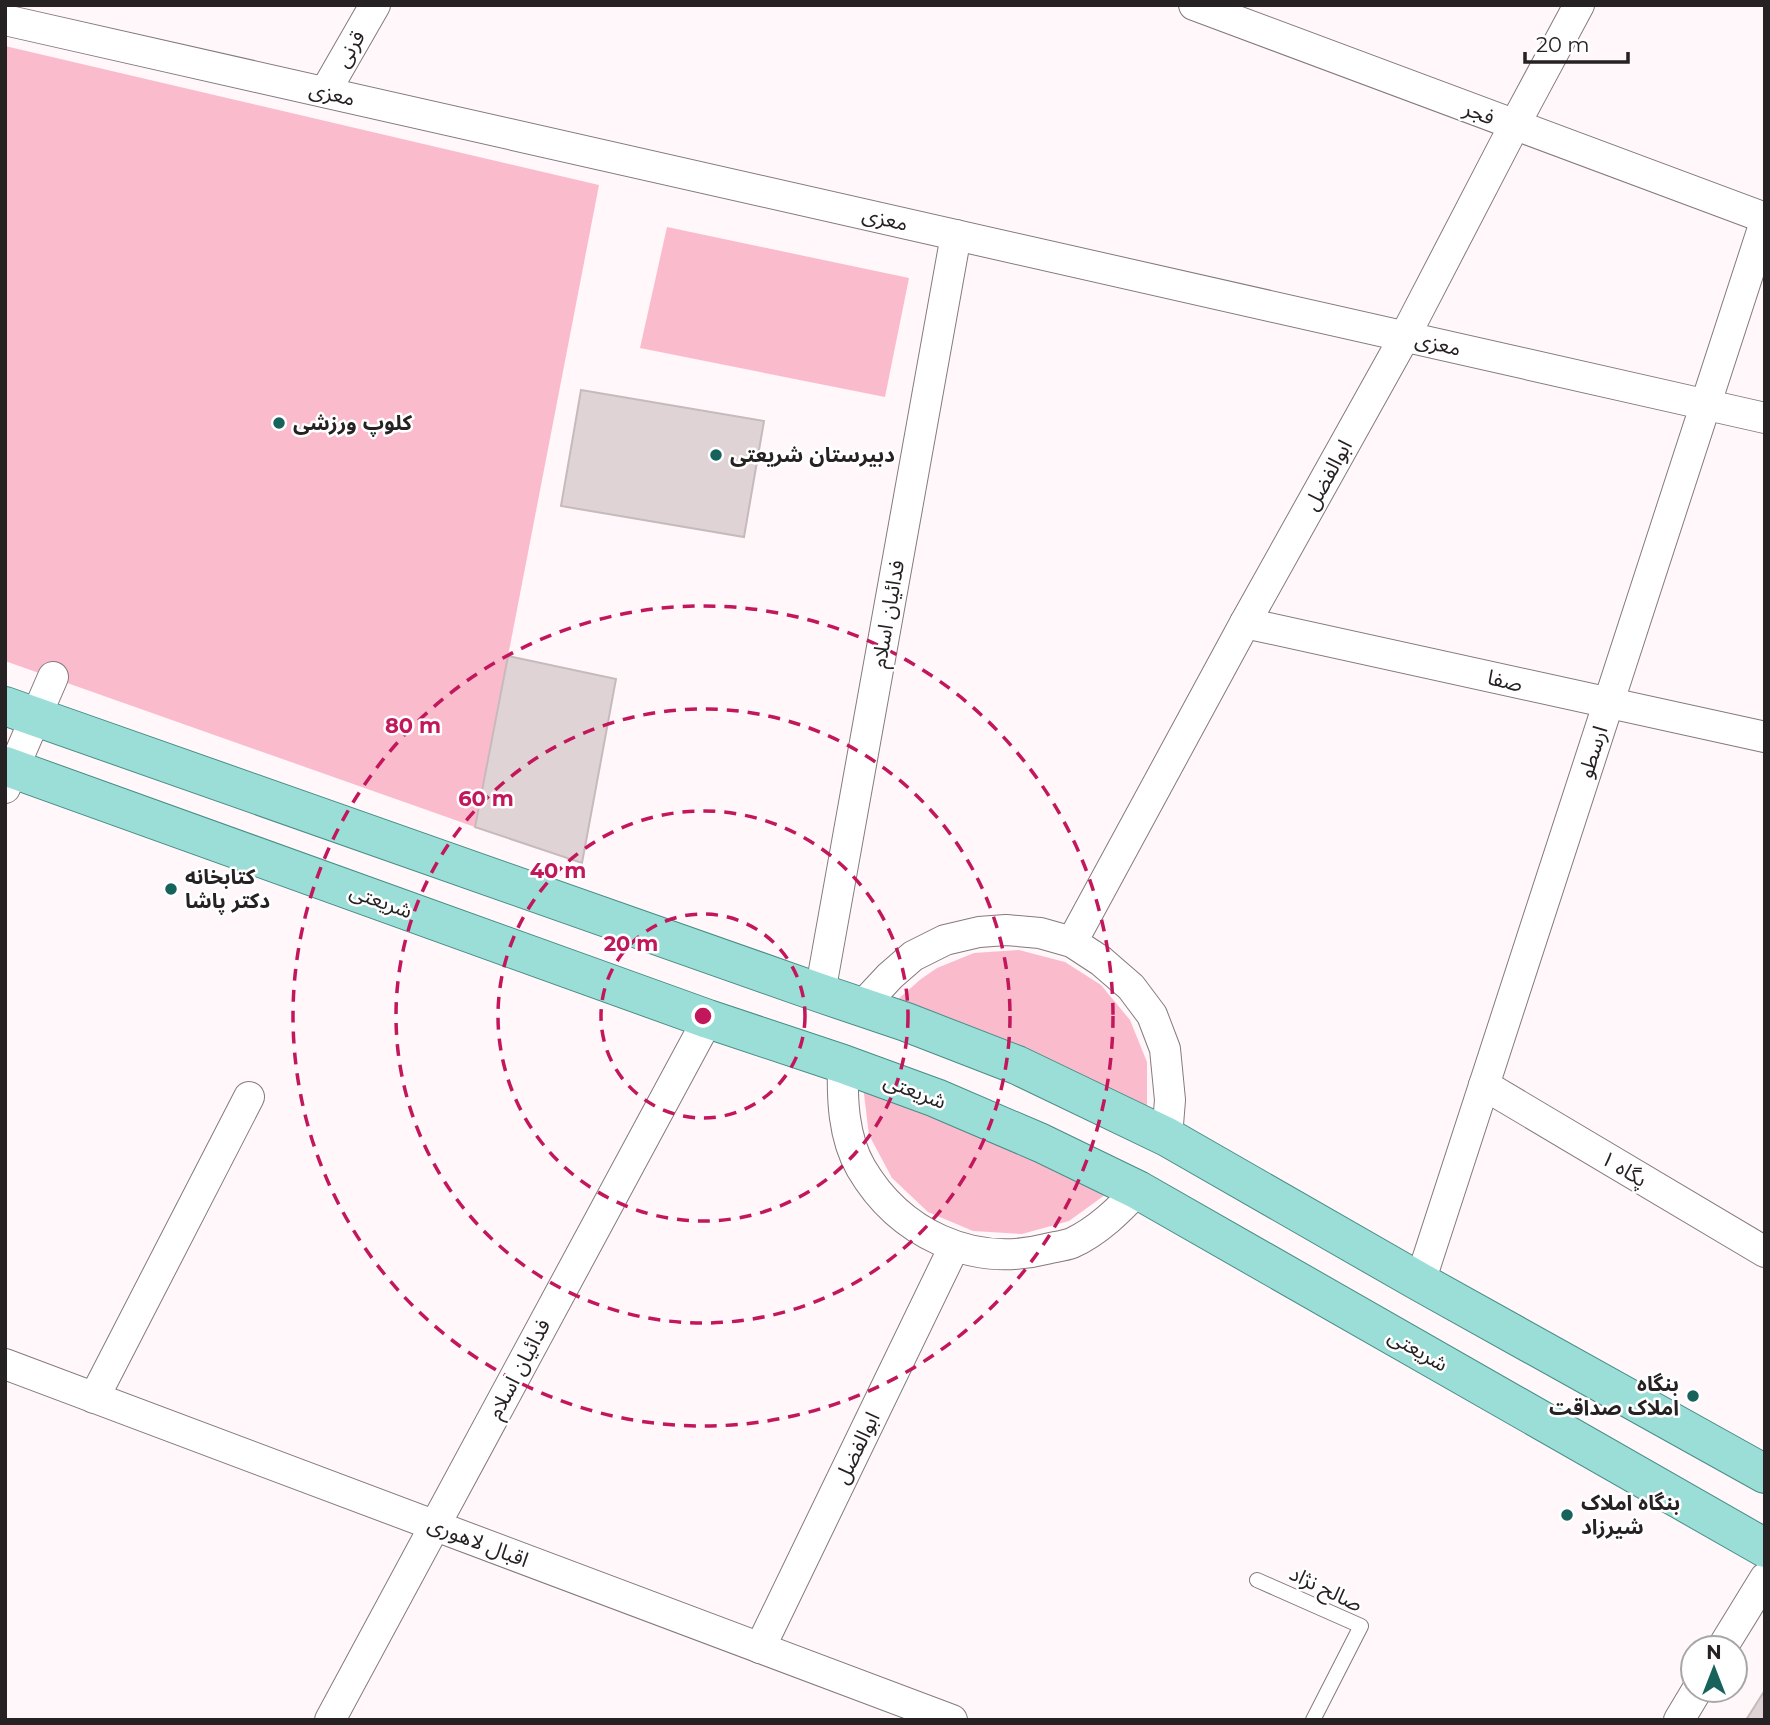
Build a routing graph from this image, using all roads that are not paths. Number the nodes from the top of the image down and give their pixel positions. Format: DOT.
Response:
graph roads {
  1 [pos="375,5"];
  2 [pos="1194,5"];
  3 [pos="1579,5"];
  4 [pos="5,20"];
  5 [pos="326,92"];
  6 [pos="1514,126"];
  7 [pos="1765,220"];
  8 [pos="956,235"];
  9 [pos="1405,336"];
  10 [pos="1705,405"];
  11 [pos="1765,418"];
  12 [pos="1245,623"];
  13 [pos="52,677"];
  14 [pos="1608,704"];
  15 [pos="21,711"];
  16 [pos="1765,737"];
  17 [pos="8,775"];
  18 [pos="1072,942"];
  19 [pos="820,993"];
  20 [pos="862,1006"];
  21 [pos="708,1019"];
  22 [pos="843,1064"];
  23 [pos="1484,1085"];
  24 [pos="249,1097"];
  25 [pos="1167,1137"];
  26 [pos="1138,1190"];
  27 [pos="954,1247"];
  28 [pos="1765,1252"];
  29 [pos="1420,1282"];
  30 [pos="5,1364"];
  31 [pos="94,1398"];
  32 [pos="1765,1474"];
  33 [pos="434,1526"];
  34 [pos="1765,1548"];
  35 [pos="1765,1578"];
  36 [pos="1256,1580"];
  37 [pos="1731,1634"];
  38 [pos="760,1648"];
  39 [pos="1689,1704"];
  40 [pos="330,1720"];
  41 [pos="952,1720"];
  42 [pos="1313,1720"];
  43 [pos="1679,1720"];
  1 -- 5 [label="street, قرنی"];
  2 -- 6 [label="street, فجر"];
  3 -- 6 [label="street, ابوالفضل"];
  4 -- 5 [label="street, معزی"];
  5 -- 8 [label="street, معزی"];
  6 -- 7 [label="street, فجر"];
  6 -- 9 [label="street, ابوالفضل"];
  7 -- 10 [label="street, ارسطو"];
  8 -- 9 [label="street, معزی"];
  8 -- 19 [label="street, فدائیان اسلام"];
  9 -- 10 [label="street, معزی"];
  9 -- 12 [label="street, ابوالفضل"];
  10 -- 11 [label="street, معزی"];
  10 -- 14 [label="street, ارسطو"];
  12 -- 14 [label="street, صفا"];
  12 -- 18 [label="street, ابوالفضل"];
  13 -- 15 [label="street"];
  14 -- 16 [label="street, صفا"];
  14 -- 23 [label="street, ارسطو"];
  15 -- 17 [label="street"];
  15 -- 19 [label="main road"];
  17 -- 21 [label="main road, شریعتی"];
  18 -- 20 [label="street"];
  18 -- 25 [label="street"];
  19 -- 20 [label="main road"];
  20 -- 25 [label="main road"];
  21 -- 22 [label="main road, شریعتی"];
  21 -- 33 [label="street, فدائیان اسلام"];
  22 -- 26 [label="main road, شریعتی"];
  22 -- 27 [label="street"];
  23 -- 28 [label="street, پگاه ۱"];
  23 -- 29 [label="street, ارسطو"];
  24 -- 31 [label="street"];
  25 -- 29 [label="main road"];
  26 -- 27 [label="street"];
  26 -- 34 [label="main road, شریعتی"];
  27 -- 38 [label="street, ابوالفضل"];
  29 -- 32 [label="main road"];
  30 -- 31 [label="street, اقبال لاهوری"];
  31 -- 33 [label="street, اقبال لاهوری"];
  33 -- 38 [label="street, اقبال لاهوری"];
  33 -- 40 [label="street, فدائیان اسلام"];
  35 -- 37 [label="street"];
  36 -- 42 [label="lane, صالح نژاد"];
  38 -- 41 [label="street, اقبال لاهوری"];
  39 -- 43 [label="street"];
}
